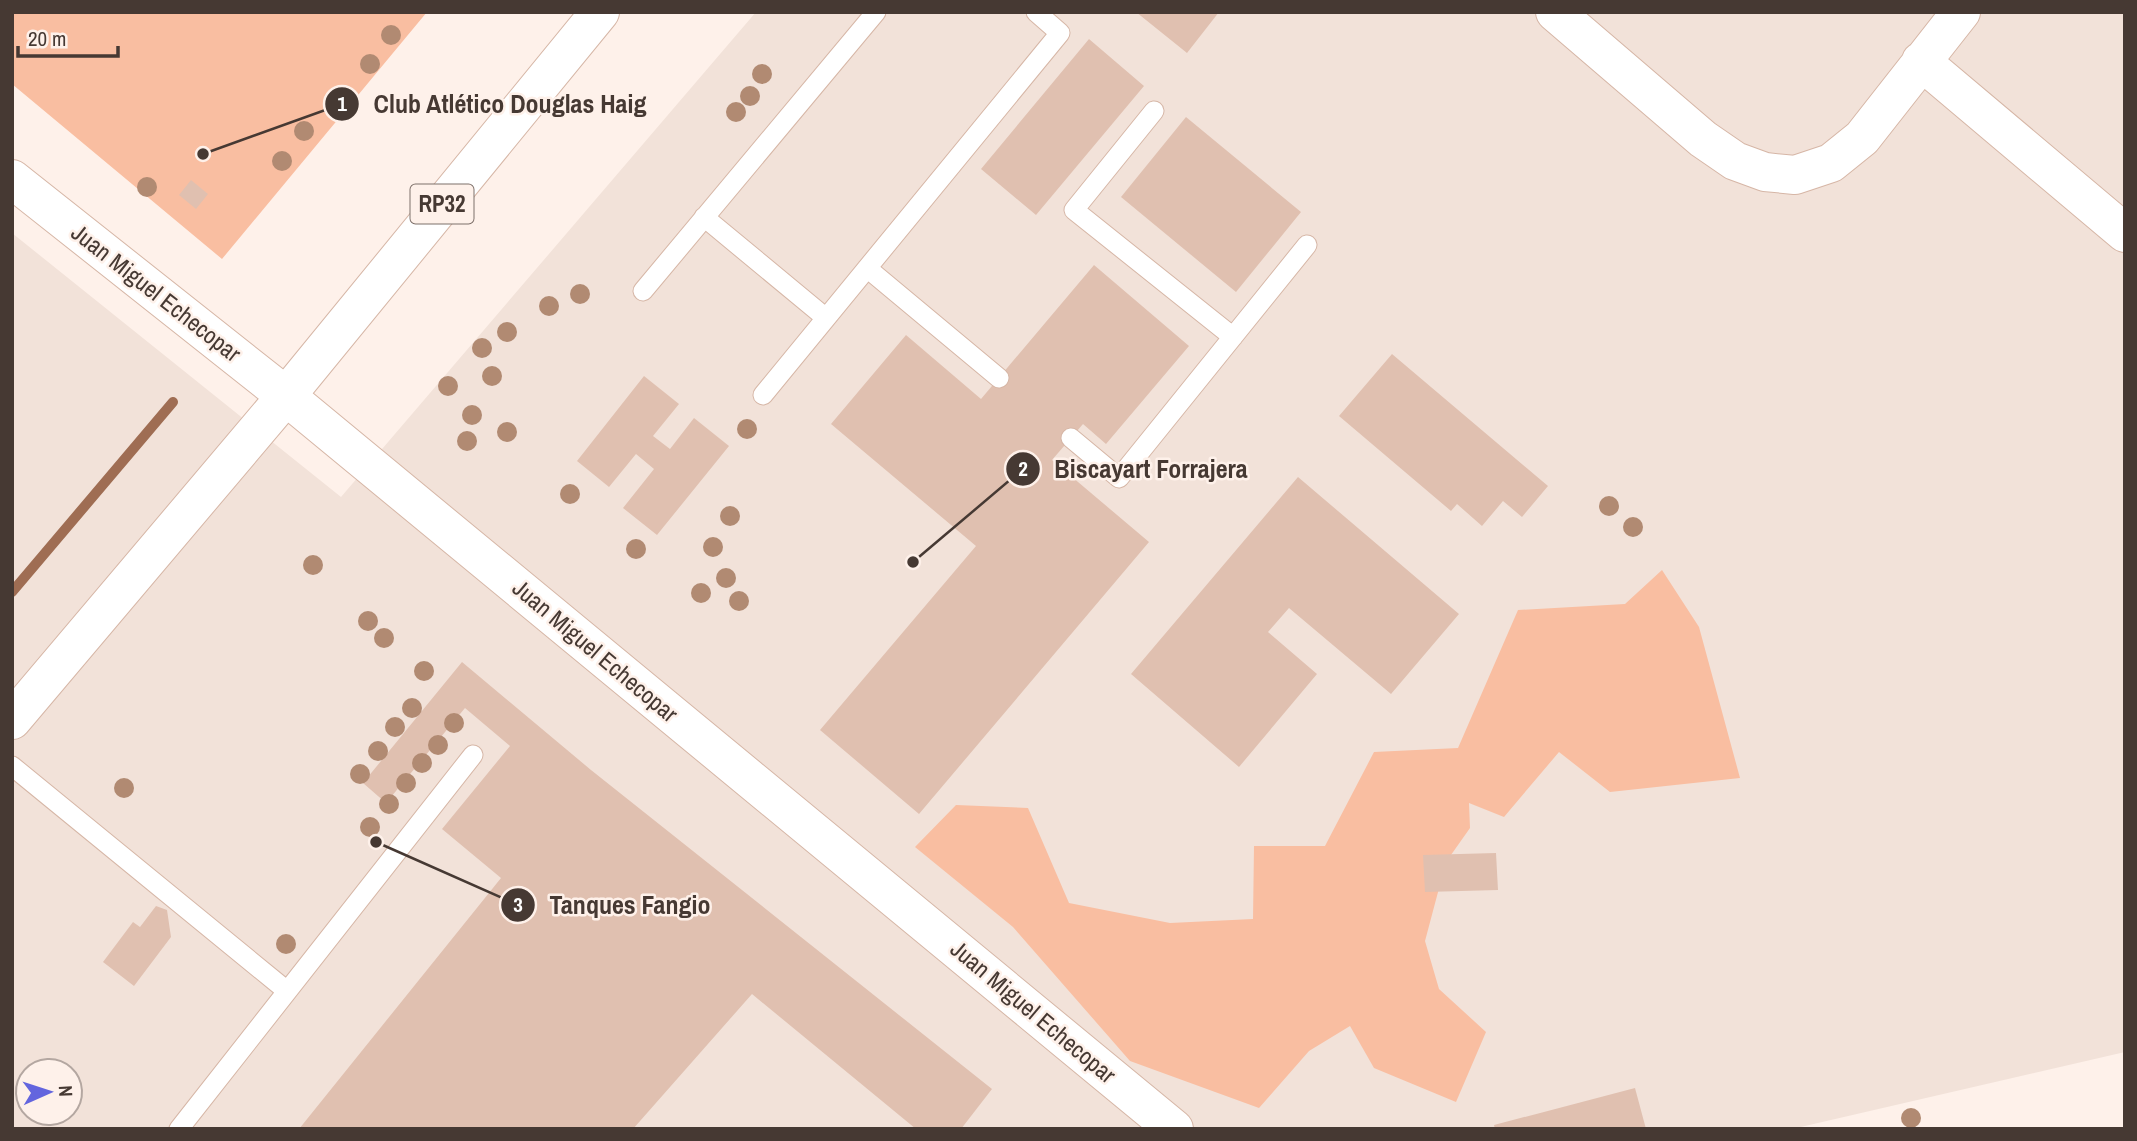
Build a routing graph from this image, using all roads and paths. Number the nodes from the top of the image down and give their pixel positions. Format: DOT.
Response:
graph roads {
  1 [pos="600,12"];
  2 [pos="876,12"];
  3 [pos="1036,12"];
  4 [pos="1555,12"];
  5 [pos="1961,12"];
  6 [pos="1921,61"];
  7 [pos="1154,111"];
  8 [pos="12,179"];
  9 [pos="704,217"];
  10 [pos="2125,233"];
  11 [pos="1307,245"];
  12 [pos="867,268"];
  13 [pos="643,291"];
  14 [pos="826,318"];
  15 [pos="1233,337"];
  16 [pos="999,378"];
  17 [pos="763,395"];
  18 [pos="286,396"];
  19 [pos="1071,438"];
  20 [pos="12,720"];
  21 [pos="473,755"];
  22 [pos="12,766"];
  23 [pos="287,991"];
  24 [pos="179,1129"];
  25 [pos="1174,1129"];
  1 -- 18 [label="street, RP32"];
  2 -- 9 [label="lane"];
  3 -- 12 [label="lane"];
  4 -- 6 [label="street"];
  5 -- 6 [label="street"];
  6 -- 10 [label="street"];
  7 -- 15 [label="lane"];
  8 -- 18 [label="street, Juan Miguel Echecopar"];
  9 -- 13 [label="lane"];
  9 -- 14 [label="lane"];
  11 -- 15 [label="lane"];
  12 -- 14 [label="lane"];
  12 -- 16 [label="lane"];
  14 -- 17 [label="lane"];
  15 -- 19 [label="lane"];
  18 -- 20 [label="street, RP32"];
  18 -- 25 [label="street, Juan Miguel Echecopar"];
  21 -- 23 [label="lane"];
  22 -- 23 [label="lane"];
  23 -- 24 [label="lane"];
}
